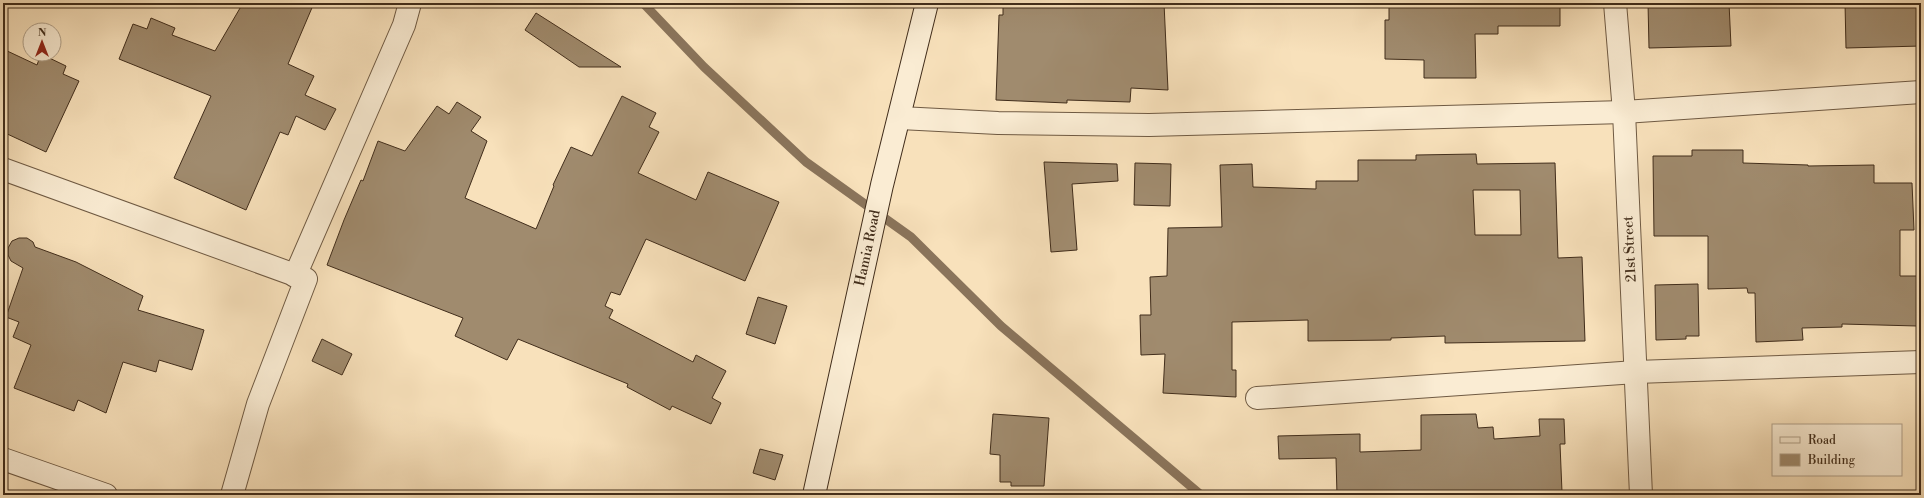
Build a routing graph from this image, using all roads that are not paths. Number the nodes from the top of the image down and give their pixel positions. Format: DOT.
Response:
graph roads {
  1 [pos="410,3"];
  2 [pos="927,3"];
  3 [pos="1615,3"];
  4 [pos="1921,92"];
  5 [pos="1624,112"];
  6 [pos="900,118"];
  7 [pos="3,169"];
  8 [pos="295,276"];
  9 [pos="1921,362"];
  10 [pos="1636,372"];
  11 [pos="1257,398"];
  12 [pos="3,459"];
  13 [pos="106,495"];
  14 [pos="232,495"];
  15 [pos="814,495"];
  16 [pos="1641,495"];
  1 -- 8 [label="street"];
  2 -- 6 [label="street, Hamia Road"];
  3 -- 5 [label="street, 21st Street"];
  4 -- 5 [label="street"];
  5 -- 6 [label="street"];
  5 -- 10 [label="street, 21st Street"];
  6 -- 15 [label="street, Hamia Road"];
  7 -- 8 [label="street"];
  8 -- 14 [label="street"];
  9 -- 10 [label="street"];
  10 -- 11 [label="street"];
  10 -- 16 [label="street, 21st Street"];
  12 -- 13 [label="street"];
}
